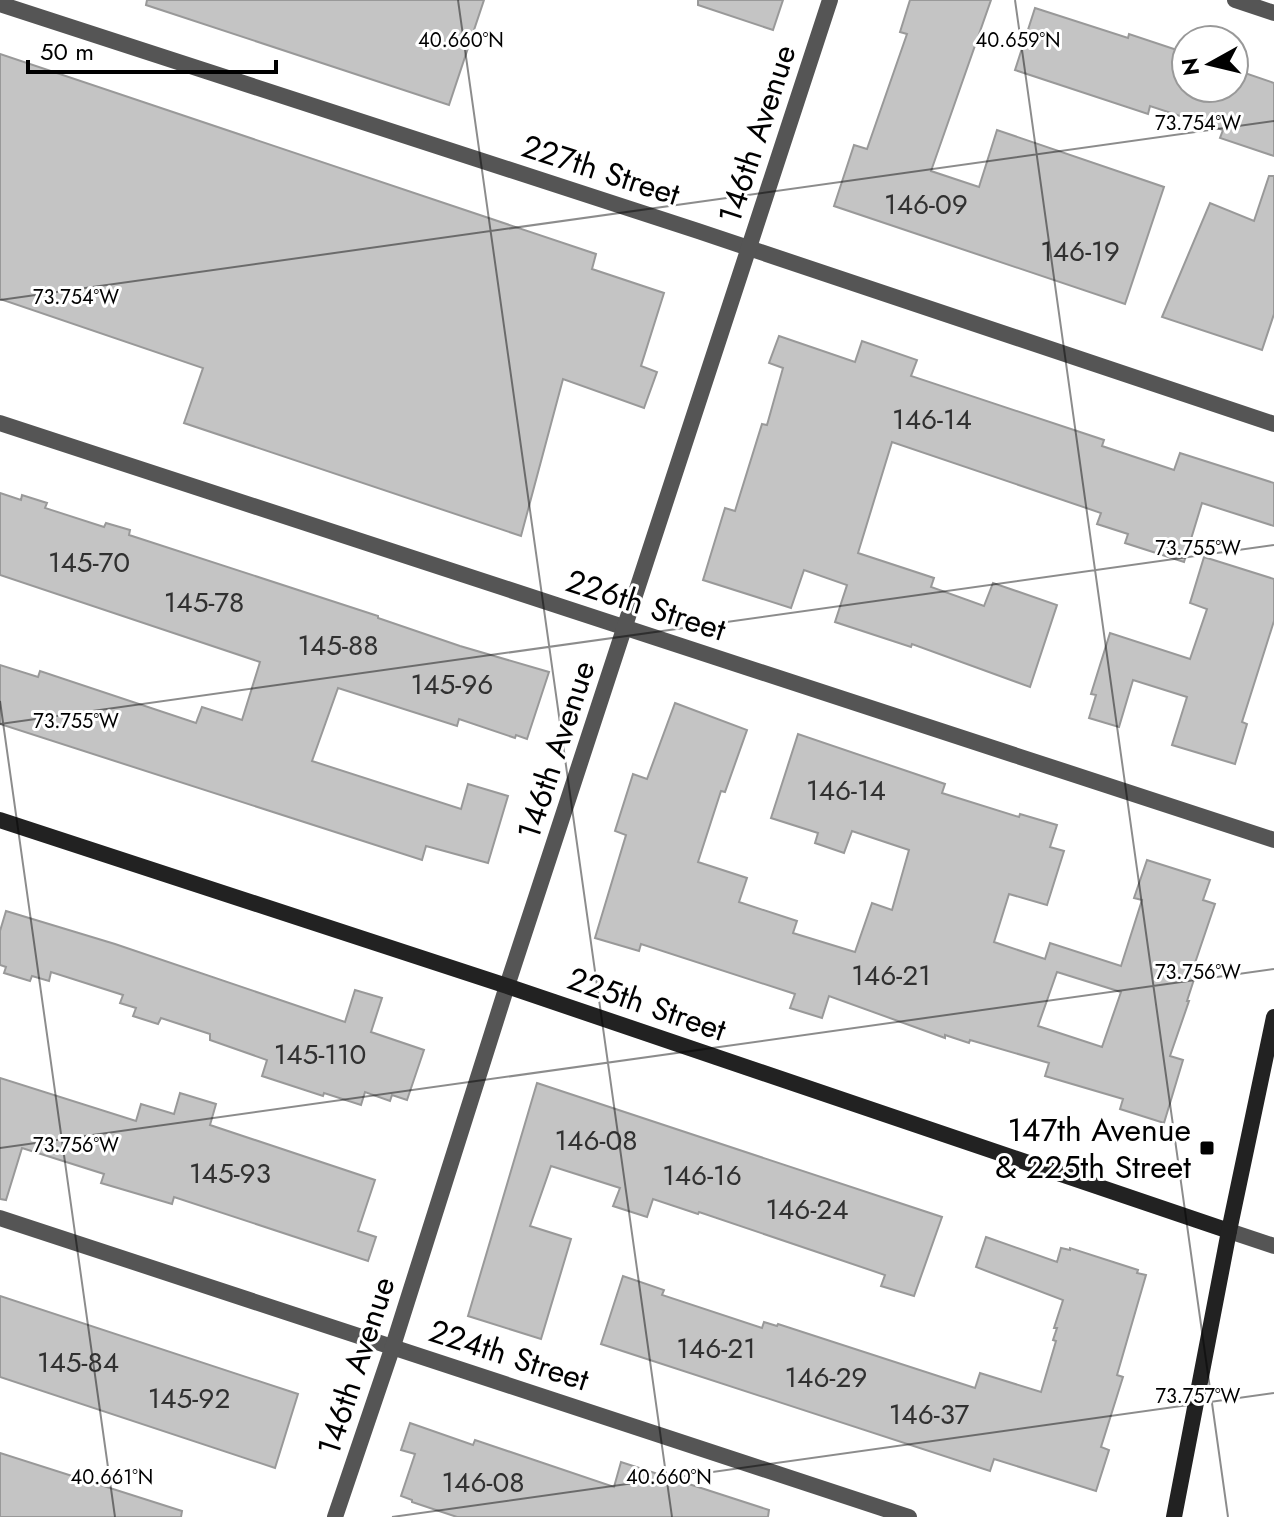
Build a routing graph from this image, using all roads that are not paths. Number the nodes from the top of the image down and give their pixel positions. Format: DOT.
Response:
graph roads {
  1 [pos="830,0"];
  2 [pos="1235,0"];
  3 [pos="0,4"];
  4 [pos="1274,13"];
  5 [pos="749,248"];
  6 [pos="0,423"];
  7 [pos="1274,424"];
  8 [pos="626,627"];
  9 [pos="0,820"];
  10 [pos="1274,840"];
  11 [pos="507,986"];
  12 [pos="1274,1017"];
  13 [pos="0,1218"];
  14 [pos="1229,1231"];
  15 [pos="1274,1246"];
  16 [pos="393,1346"];
  17 [pos="335,1517"];
  18 [pos="909,1517"];
  19 [pos="1174,1517"];
  1 -- 5 [label="street, 146th Avenue"];
  2 -- 4 [label="street"];
  3 -- 5 [label="street, 227th Street"];
  5 -- 7 [label="street, 227th Street"];
  5 -- 8 [label="street, 146th Avenue"];
  6 -- 8 [label="street, 226th Street"];
  8 -- 10 [label="street, 226th Street"];
  8 -- 11 [label="street, 146th Avenue"];
  9 -- 11 [label="street, 225th Street"];
  11 -- 14 [label="street, 225th Street"];
  11 -- 16 [label="street, 146th Avenue"];
  12 -- 14 [label="street"];
  13 -- 16 [label="street, 224th Street"];
  14 -- 15 [label="street, 225th Street"];
  14 -- 19 [label="street"];
  16 -- 17 [label="street, 146th Avenue"];
  16 -- 18 [label="street, 224th Street"];
}
